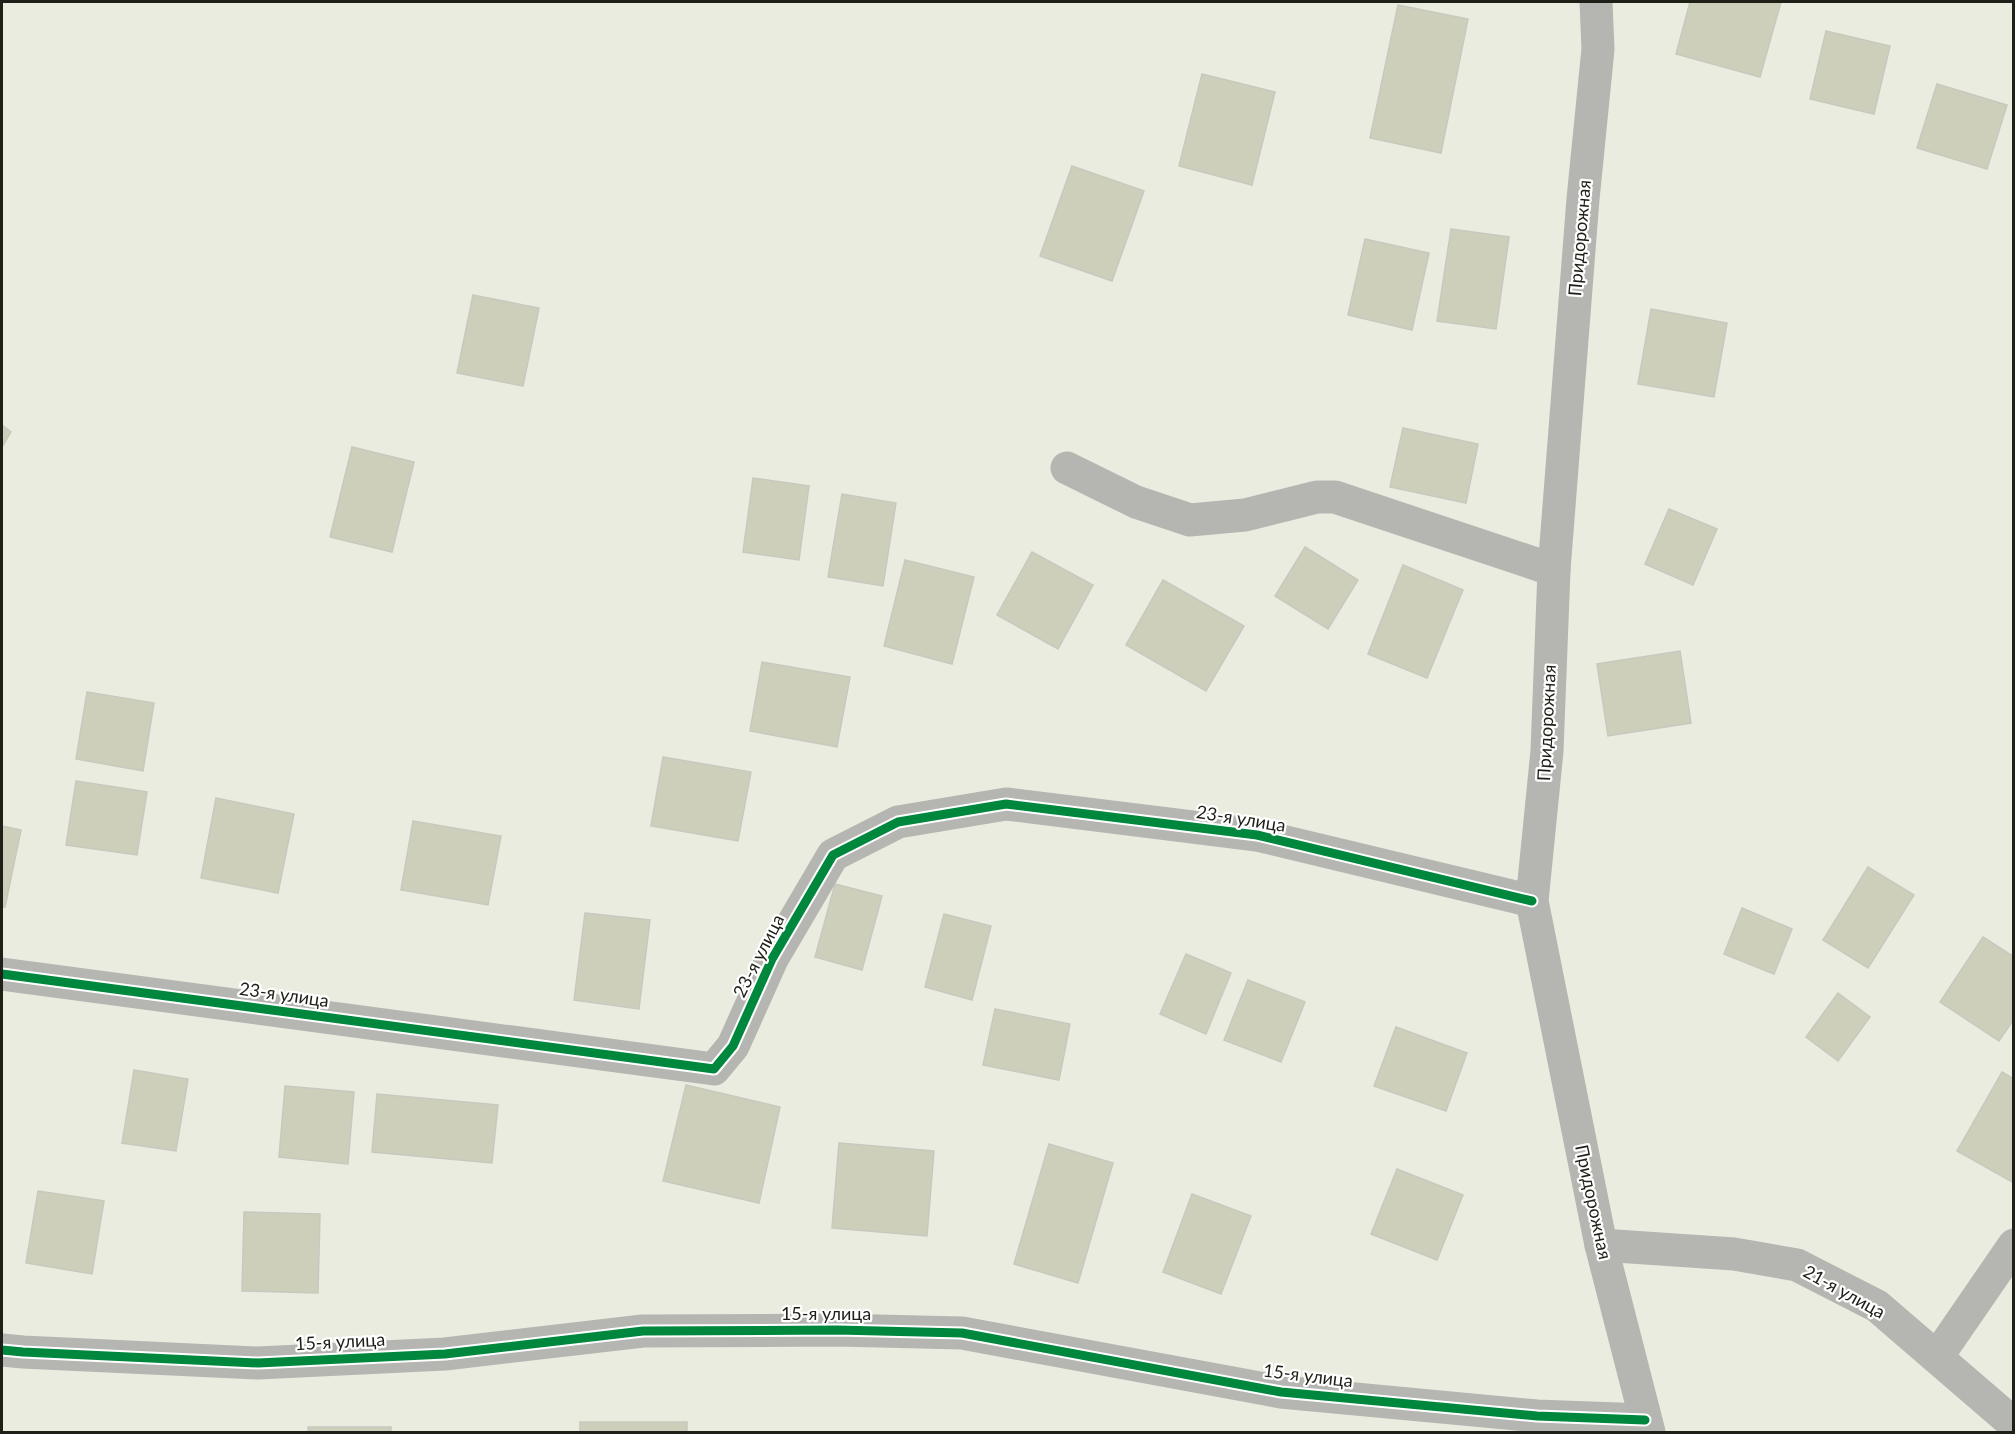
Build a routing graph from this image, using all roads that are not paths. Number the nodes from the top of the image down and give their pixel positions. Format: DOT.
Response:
graph roads {
  1 [pos="1596,2"];
  2 [pos="1067,468"];
  3 [pos="1554,570"];
  4 [pos="1532,901"];
  5 [pos="2,974"];
  6 [pos="1601,1245"];
  7 [pos="2013,1245"];
  8 [pos="2,1350"];
  9 [pos="1937,1357"];
  10 [pos="1528,1424"];
  11 [pos="2013,1424"];
  12 [pos="1647,1426"];
  1 -- 3 [label="street, Придорожная"];
  2 -- 3 [label="street"];
  3 -- 4 [label="street, Придорожная"];
  4 -- 5 [label="street, 23-я улица"];
  4 -- 6 [label="street, Придорожная"];
  6 -- 9 [label="street, 21-я улица"];
  6 -- 12 [label="street, Придорожная"];
  7 -- 9 [label="street"];
  8 -- 10 [label="street, 15-я улица"];
  9 -- 11 [label="street, 21-я улица"];
  10 -- 12 [label="street, 15-я улица"];
}
